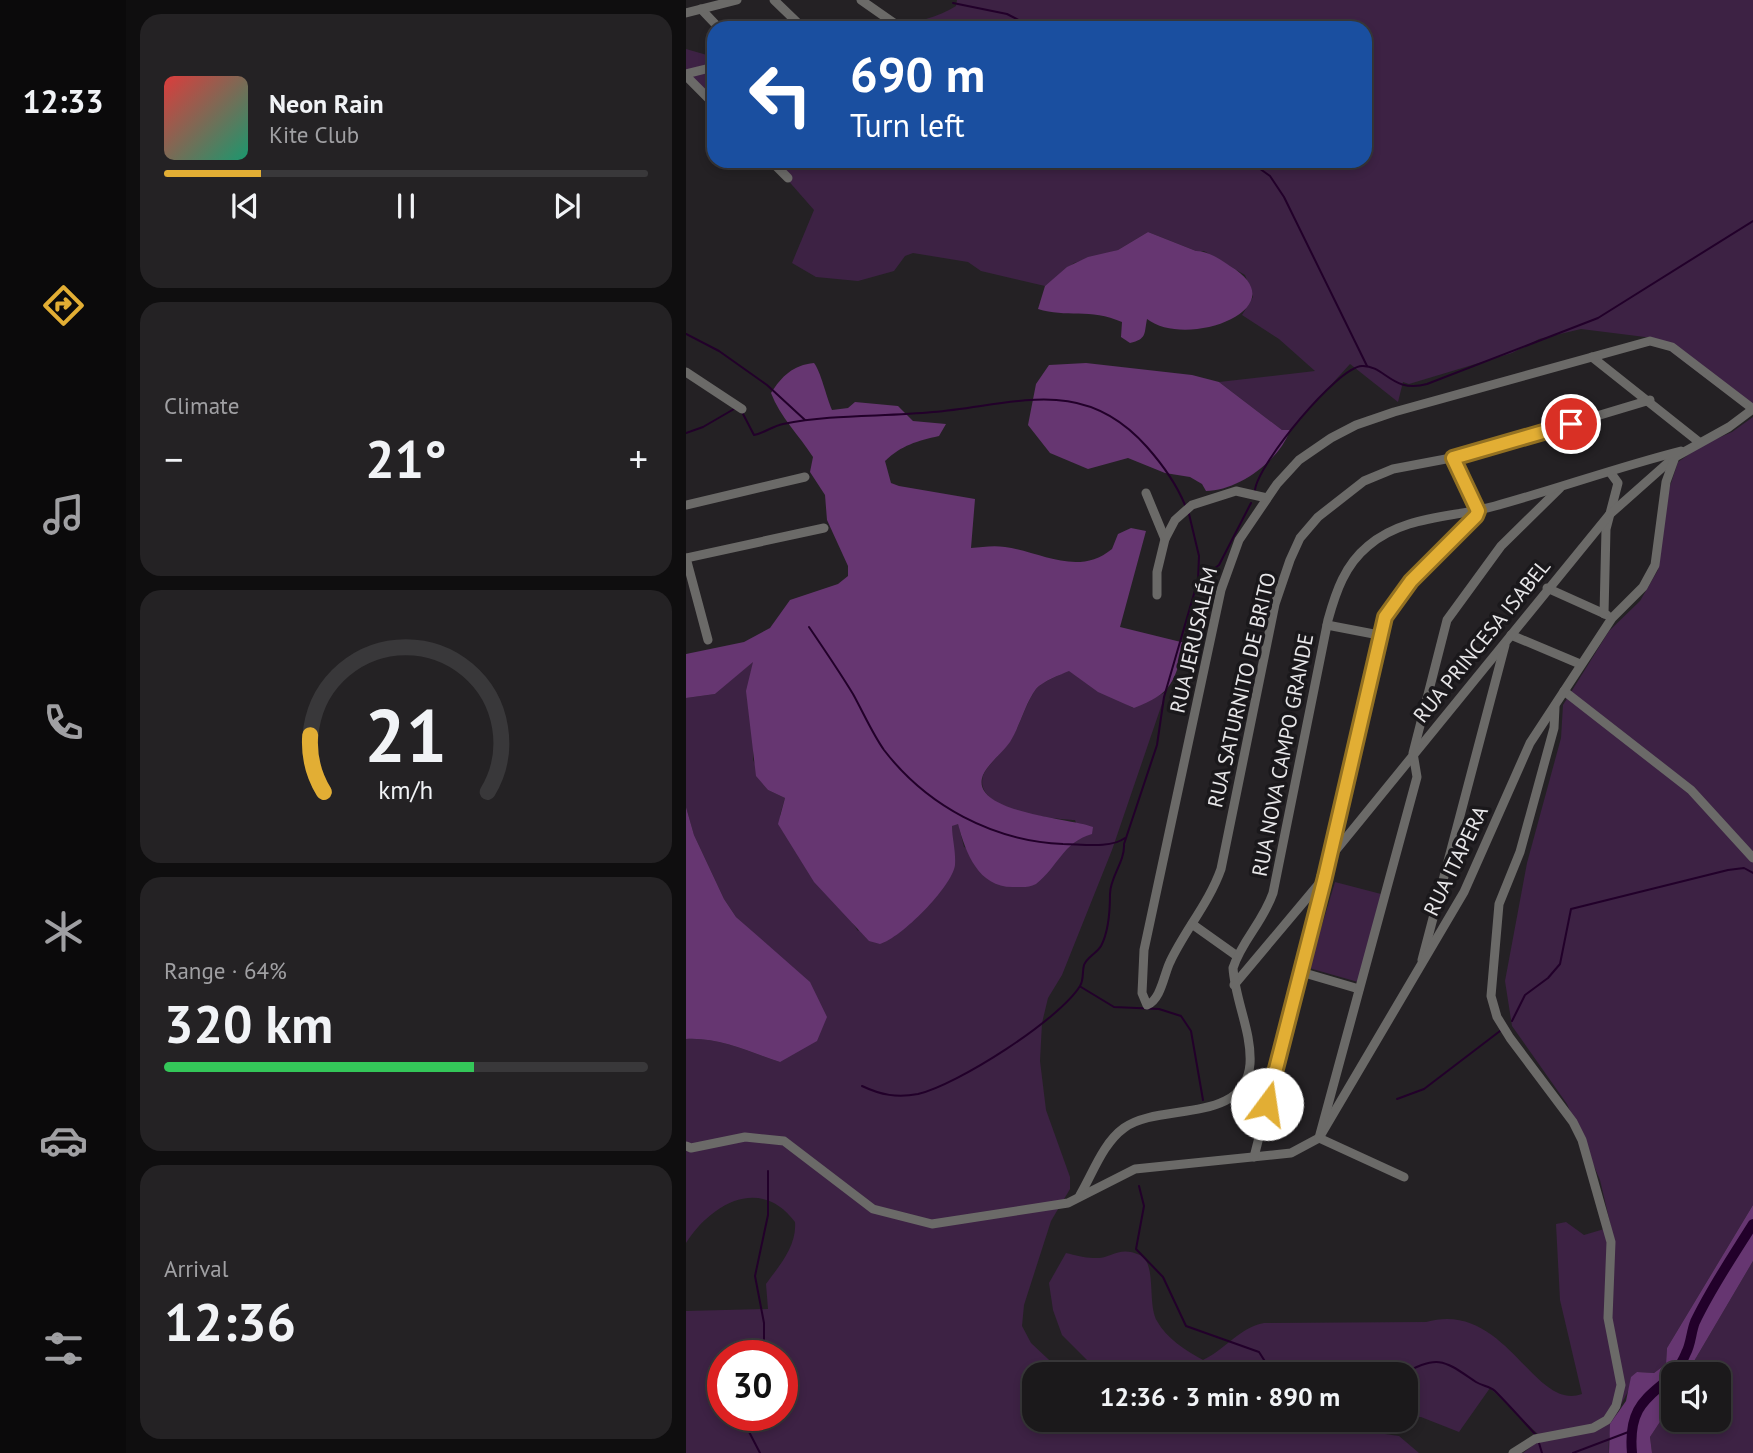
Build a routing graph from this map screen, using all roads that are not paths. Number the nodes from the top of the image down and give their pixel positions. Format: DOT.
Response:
graph roads {
  1 [pos="737,0"];
  2 [pos="774,0"];
  3 [pos="861,0"];
  4 [pos="714,3"];
  5 [pos="701,9"];
  6 [pos="686,13"];
  7 [pos="712,21"];
  8 [pos="796,21"];
  9 [pos="891,21"];
  10 [pos="707,68"];
  11 [pos="686,75"];
  12 [pos="707,97"];
  13 [pos="778,168"];
  14 [pos="788,178"];
  15 [pos="1592,357"];
  16 [pos="686,372"];
  17 [pos="1650,400"];
  18 [pos="742,408"];
  19 [pos="1753,409"];
  20 [pos="1699,442"];
  21 [pos="1678,454"];
  22 [pos="1453,458"];
  23 [pos="1610,471"];
  24 [pos="805,477"];
  25 [pos="1563,486"];
  26 [pos="1146,493"];
  27 [pos="1267,498"];
  28 [pos="686,505"];
  29 [pos="1478,511"];
  30 [pos="1609,515"];
  31 [pos="824,528"];
  32 [pos="1165,539"];
  33 [pos="686,558"];
  34 [pos="1548,588"];
  35 [pos="1157,596"];
  36 [pos="1608,616"];
  37 [pos="1327,625"];
  38 [pos="1379,635"];
  39 [pos="1509,637"];
  40 [pos="708,640"];
  41 [pos="1580,664"];
  42 [pos="1564,691"];
  43 [pos="1555,706"];
  44 [pos="1413,753"];
  45 [pos="1753,858"];
  46 [pos="1329,859"];
  47 [pos="1325,877"];
  48 [pos="1192,924"];
  49 [pos="1237,956"];
  50 [pos="1301,972"];
  51 [pos="1418,973"];
  52 [pos="1234,985"];
  53 [pos="1359,989"];
  54 [pos="1147,1005"];
  55 [pos="1319,1138"];
  56 [pos="686,1146"];
  57 [pos="1254,1157"];
  58 [pos="1404,1177"];
  59 [pos="1080,1197"];
  60 [pos="1513,1453"];
  1 -- 4 [label="street"];
  2 -- 8 [label="street"];
  3 -- 9 [label="street"];
  4 -- 5 [label="street"];
  5 -- 6 [label="street"];
  5 -- 7 [label="street"];
  10 -- 11 [label="street"];
  11 -- 12 [label="street"];
  13 -- 14 [label="street"];
  15 -- 17 [label="street"];
  15 -- 19 [label="street, RUA JERUSALÉM"];
  15 -- 27 [label="street, RUA JERUSALÉM"];
  16 -- 18 [label="street"];
  17 -- 20 [label="street"];
  17 -- 22 [label="street, RUA SATURNITO DE BRITO"];
  19 -- 20 [label="street"];
  20 -- 21 [label="street"];
  21 -- 23 [label="street, RUA NOVA CAMPO GRANDE"];
  21 -- 30 [label="street, RUA PRINCESA ISABEL"];
  21 -- 36 [label="street, RUA ITAPERA"];
  22 -- 29 [label="street"];
  22 -- 48 [label="street, RUA SATURNITO DE BRITO"];
  23 -- 25 [label="street, RUA NOVA CAMPO GRANDE"];
  23 -- 30 [label="street"];
  24 -- 28 [label="street"];
  25 -- 29 [label="street, RUA NOVA CAMPO GRANDE"];
  25 -- 44 [label="street"];
  26 -- 32 [label="street"];
  27 -- 32 [label="street"];
  27 -- 54 [label="street, RUA JERUSALÉM"];
  29 -- 37 [label="street, RUA NOVA CAMPO GRANDE"];
  29 -- 38 [label="street"];
  30 -- 34 [label="street, RUA PRINCESA ISABEL"];
  30 -- 36 [label="street"];
  31 -- 33 [label="street"];
  32 -- 35 [label="street"];
  33 -- 40 [label="street"];
  34 -- 36 [label="street"];
  34 -- 39 [label="street, RUA PRINCESA ISABEL"];
  36 -- 41 [label="street, RUA ITAPERA"];
  37 -- 38 [label="street"];
  37 -- 49 [label="street, RUA NOVA CAMPO GRANDE"];
  38 -- 46 [label="street"];
  39 -- 41 [label="street"];
  39 -- 44 [label="street, RUA PRINCESA ISABEL"];
  39 -- 51 [label="street"];
  41 -- 42 [label="street, RUA ITAPERA"];
  42 -- 43 [label="street, RUA ITAPERA"];
  42 -- 45 [label="street"];
  43 -- 51 [label="street, RUA ITAPERA"];
  43 -- 60 [label="street"];
  44 -- 46 [label="street, RUA PRINCESA ISABEL"];
  44 -- 53 [label="street"];
  46 -- 47 [label="street"];
  47 -- 50 [label="street"];
  47 -- 52 [label="street"];
  48 -- 49 [label="street"];
  48 -- 54 [label="street, RUA SATURNITO DE BRITO"];
  49 -- 52 [label="street, RUA NOVA CAMPO GRANDE"];
  50 -- 53 [label="street"];
  50 -- 57 [label="street"];
  51 -- 55 [label="street, RUA ITAPERA"];
  52 -- 59 [label="street, RUA NOVA CAMPO GRANDE"];
  53 -- 55 [label="street"];
  55 -- 57 [label="street"];
  55 -- 58 [label="street"];
  56 -- 59 [label="street"];
  57 -- 59 [label="street"];
}
